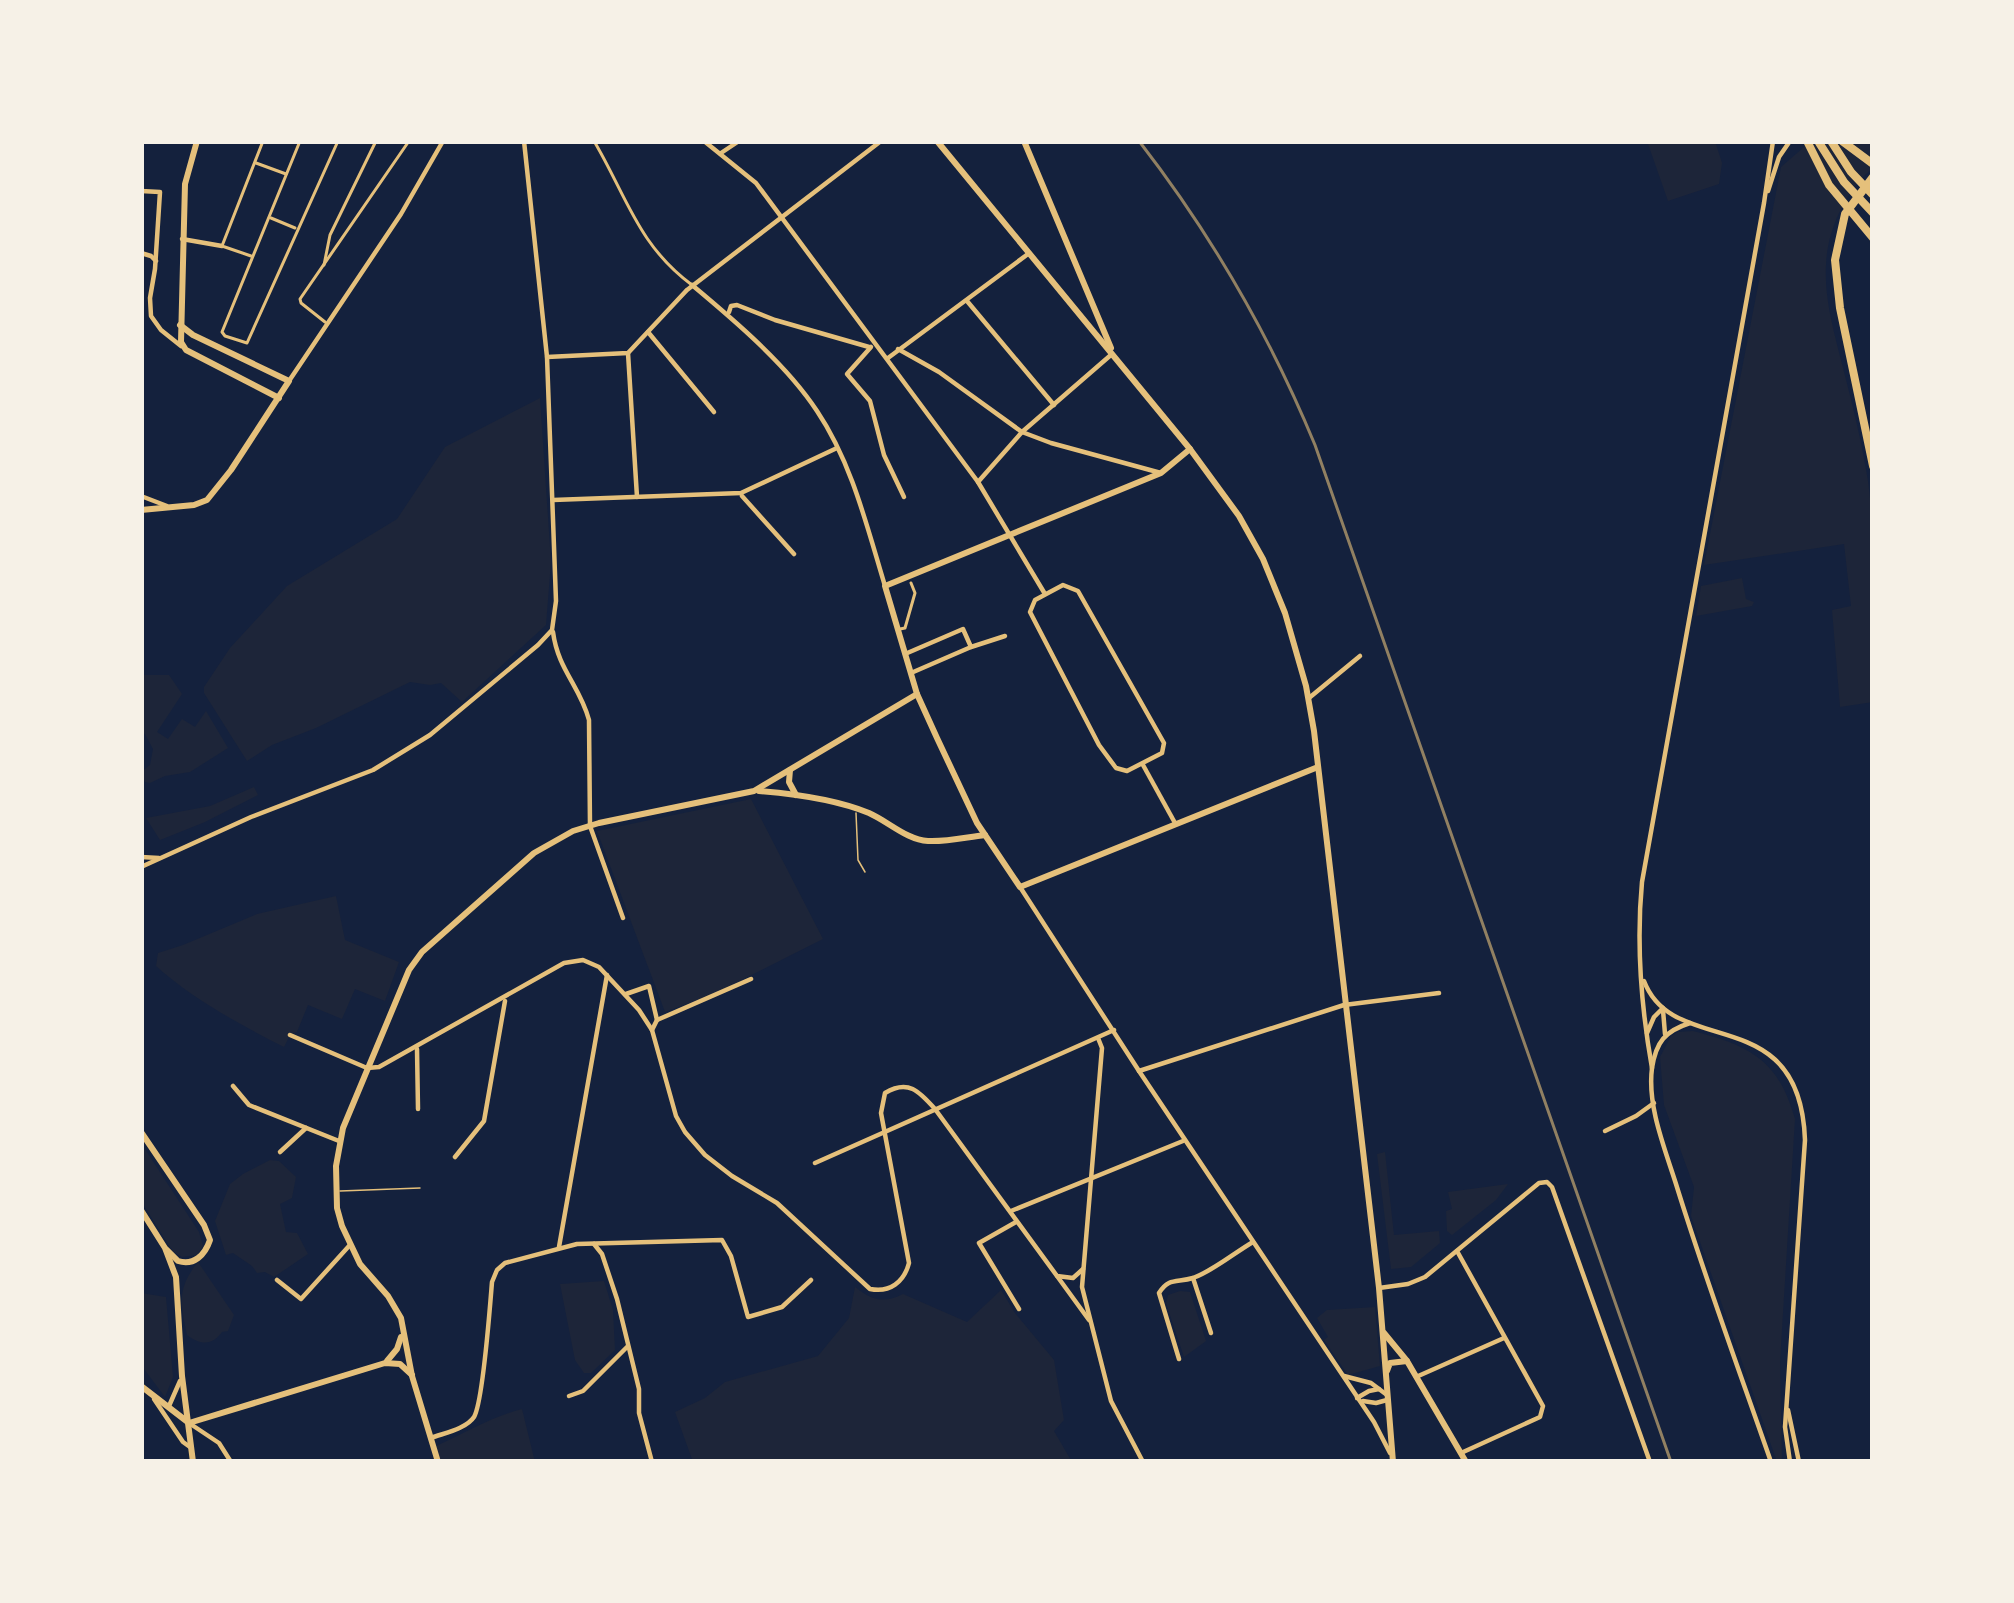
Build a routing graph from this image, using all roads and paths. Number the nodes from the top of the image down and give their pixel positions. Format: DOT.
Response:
graph roads {
  1 [pos="197,141"];
  2 [pos="263,141"];
  3 [pos="300,141"];
  4 [pos="338,141"];
  5 [pos="376,141"];
  6 [pos="409,141"];
  7 [pos="443,141"];
  8 [pos="524,141"];
  9 [pos="594,141"];
  10 [pos="704,141"];
  11 [pos="739,141"];
  12 [pos="880,141"];
  13 [pos="937,141"];
  14 [pos="1024,141"];
  15 [pos="1773,141"];
  16 [pos="1790,141"];
  17 [pos="1807,141"];
  18 [pos="1818,141"];
  19 [pos="1831,141"];
  20 [pos="1842,141"];
  21 [pos="721,153"];
  22 [pos="254,163"];
  23 [pos="1873,164"];
  24 [pos="286,175"];
  25 [pos="1873,177"];
  26 [pos="141,191"];
  27 [pos="1873,195"];
  28 [pos="1764,202"];
  29 [pos="1873,213"];
  30 [pos="269,217"];
  31 [pos="780,218"];
  32 [pos="298,229"];
  33 [pos="1873,238"];
  34 [pos="182,239"];
  35 [pos="222,246"];
  36 [pos="141,253"];
  37 [pos="1028,254"];
  38 [pos="253,256"];
  39 [pos="156,261"];
  40 [pos="324,265"];
  41 [pos="688,289"];
  42 [pos="967,301"];
  43 [pos="729,316"];
  44 [pos="327,324"];
  45 [pos="180,325"];
  46 [pos="648,332"];
  47 [pos="872,347"];
  48 [pos="880,349"];
  49 [pos="898,349"];
  50 [pos="186,350"];
  51 [pos="628,353"];
  52 [pos="1113,354"];
  53 [pos="547,357"];
  54 [pos="887,358"];
  55 [pos="289,381"];
  56 [pos="279,398"];
  57 [pos="1054,406"];
  58 [pos="714,412"];
  59 [pos="1022,432"];
  60 [pos="837,448"];
  61 [pos="1190,448"];
  62 [pos="1873,466"];
  63 [pos="1161,473"];
  64 [pos="978,482"];
  65 [pos="741,493"];
  66 [pos="141,496"];
  67 [pos="637,497"];
  68 [pos="904,497"];
  69 [pos="553,500"];
  70 [pos="172,508"];
  71 [pos="141,510"];
  72 [pos="1010,534"];
  73 [pos="794,554"];
  74 [pos="911,583"];
  75 [pos="885,586"];
  76 [pos="1045,594"];
  77 [pos="552,629"];
  78 [pos="898,630"];
  79 [pos="1004,636"];
  80 [pos="540,643"];
  81 [pos="971,646"];
  82 [pos="556,653"];
  83 [pos="905,654"];
  84 [pos="1360,656"];
  85 [pos="910,673"];
  86 [pos="917,694"];
  87 [pos="1309,698"];
  88 [pos="1142,764"];
  89 [pos="1318,767"];
  90 [pos="790,769"];
  91 [pos="773,779"];
  92 [pos="754,791"];
  93 [pos="776,793"];
  94 [pos="796,795"];
  95 [pos="856,808"];
  96 [pos="1175,823"];
  97 [pos="590,826"];
  98 [pos="985,836"];
  99 [pos="141,857"];
  100 [pos="159,858"];
  101 [pos="141,867"];
  102 [pos="865,872"];
  103 [pos="1020,887"];
  104 [pos="623,918"];
  105 [pos="1640,971"];
  106 [pos="607,975"];
  107 [pos="752,979"];
  108 [pos="1439,993"];
  109 [pos="626,994"];
  110 [pos="506,998"];
  111 [pos="1344,1005"];
  112 [pos="1663,1008"];
  113 [pos="657,1020"];
  114 [pos="1690,1024"];
  115 [pos="652,1030"];
  116 [pos="1114,1030"];
  117 [pos="1647,1033"];
  118 [pos="1665,1034"];
  119 [pos="290,1035"];
  120 [pos="1098,1038"];
  121 [pos="417,1047"];
  122 [pos="368,1068"];
  123 [pos="1652,1068"];
  124 [pos="1139,1071"];
  125 [pos="233,1086"];
  126 [pos="1654,1103"];
  127 [pos="935,1108"];
  128 [pos="418,1109"];
  129 [pos="307,1128"];
  130 [pos="1605,1131"];
  131 [pos="141,1132"];
  132 [pos="884,1132"];
  133 [pos="1185,1140"];
  134 [pos="339,1142"];
  135 [pos="280,1152"];
  136 [pos="455,1157"];
  137 [pos="815,1163"];
  138 [pos="1090,1178"];
  139 [pos="420,1188"];
  140 [pos="336,1191"];
  141 [pos="141,1210"];
  142 [pos="1011,1211"];
  143 [pos="1018,1221"];
  144 [pos="1253,1242"];
  145 [pos="594,1244"];
  146 [pos="350,1245"];
  147 [pos="559,1247"];
  148 [pos="165,1248"];
  149 [pos="1457,1251"];
  150 [pos="190,1262"];
  151 [pos="1083,1269"];
  152 [pos="1058,1276"];
  153 [pos="1193,1278"];
  154 [pos="277,1280"];
  155 [pos="811,1280"];
  156 [pos="1379,1288"];
  157 [pos="177,1291"];
  158 [pos="1019,1310"];
  159 [pos="1094,1326"];
  160 [pos="403,1327"];
  161 [pos="1211,1334"];
  162 [pos="1384,1334"];
  163 [pos="1504,1338"];
  164 [pos="627,1347"];
  165 [pos="395,1351"];
  166 [pos="1179,1359"];
  167 [pos="403,1360"];
  168 [pos="1407,1361"];
  169 [pos="385,1363"];
  170 [pos="1341,1373"];
  171 [pos="1386,1374"];
  172 [pos="182,1376"];
  173 [pos="1416,1378"];
  174 [pos="141,1386"];
  175 [pos="151,1394"];
  176 [pos="1386,1395"];
  177 [pos="569,1396"];
  178 [pos="1357,1399"];
  179 [pos="1786,1405"];
  180 [pos="169,1406"];
  181 [pos="188,1423"];
  182 [pos="431,1438"];
  183 [pos="1461,1453"];
  184 [pos="192,1456"];
  185 [pos="1393,1460"];
  186 [pos="231,1462"];
  187 [pos="438,1462"];
  188 [pos="652,1462"];
  189 [pos="1143,1462"];
  190 [pos="1466,1462"];
  191 [pos="1650,1462"];
  192 [pos="1771,1462"];
  193 [pos="1790,1462"];
  194 [pos="1799,1462"];
  1 -- 34 [label="street"];
  2 -- 22 [label="street"];
  3 -- 24 [label="street"];
  4 -- 32 [label="street"];
  5 -- 40 [label="street"];
  6 -- 40 [label="street"];
  7 -- 44 [label="street"];
  8 -- 53 [label="street"];
  9 -- 41 [label="street"];
  10 -- 21 [label="street"];
  11 -- 21 [label="street"];
  12 -- 31 [label="street"];
  13 -- 37 [label="street"];
  14 -- 52 [label="street"];
  15 -- 28 [label="street"];
  16 -- 28 [label="street"];
  17 -- 33 [label="highway"];
  18 -- 29 [label="highway"];
  19 -- 27 [label="highway"];
  20 -- 23 [label="highway"];
  21 -- 31 [label="street"];
  22 -- 24 [label="street"];
  22 -- 35 [label="street"];
  24 -- 30 [label="street"];
  25 -- 62 [label="highway"];
  26 -- 39 [label="street"];
  28 -- 105 [label="street"];
  30 -- 32 [label="street"];
  30 -- 38 [label="street"];
  31 -- 41 [label="street"];
  31 -- 48 [label="street"];
  32 -- 38 [label="street"];
  34 -- 35 [label="street"];
  34 -- 45 [label="street"];
  35 -- 38 [label="street"];
  36 -- 39 [label="street"];
  37 -- 42 [label="street"];
  37 -- 52 [label="street"];
  39 -- 50 [label="street"];
  40 -- 44 [label="street"];
  41 -- 43 [label="street"];
  41 -- 46 [label="street"];
  42 -- 49 [label="street"];
  42 -- 57 [label="street"];
  43 -- 47 [label="street"];
  43 -- 60 [label="street"];
  44 -- 55 [label="street"];
  45 -- 50 [label="street"];
  45 -- 55 [label="street"];
  46 -- 51 [label="street"];
  46 -- 58 [label="street"];
  47 -- 48 [label="street"];
  47 -- 68 [label="street"];
  48 -- 54 [label="street"];
  49 -- 54 [label="street"];
  49 -- 59 [label="street"];
  50 -- 56 [label="street"];
  51 -- 53 [label="street"];
  51 -- 67 [label="street"];
  52 -- 57 [label="street"];
  52 -- 61 [label="street"];
  53 -- 69 [label="street"];
  54 -- 64 [label="street"];
  55 -- 56 [label="street"];
  56 -- 70 [label="street"];
  57 -- 59 [label="street"];
  59 -- 63 [label="street"];
  59 -- 64 [label="street"];
  60 -- 65 [label="street"];
  60 -- 75 [label="street"];
  61 -- 63 [label="street"];
  61 -- 87 [label="street"];
  63 -- 72 [label="street"];
  64 -- 72 [label="street"];
  65 -- 67 [label="street"];
  65 -- 73 [label="street"];
  66 -- 70 [label="street"];
  67 -- 69 [label="street"];
  69 -- 77 [label="street"];
  70 -- 71 [label="street"];
  72 -- 75 [label="street"];
  72 -- 76 [label="street"];
  74 -- 78 [label="street"];
  75 -- 78 [label="street"];
  76 -- 88 [label="street"];
  76 -- 88 [label="street"];
  77 -- 80 [label="street"];
  77 -- 82 [label="street"];
  78 -- 83 [label="street"];
  79 -- 81 [label="street"];
  80 -- 82 [label="street"];
  80 -- 100 [label="street"];
  81 -- 83 [label="street"];
  81 -- 85 [label="street"];
  82 -- 97 [label="street"];
  83 -- 85 [label="street"];
  84 -- 87 [label="street"];
  85 -- 86 [label="street"];
  86 -- 90 [label="street"];
  86 -- 98 [label="street"];
  87 -- 89 [label="street"];
  88 -- 96 [label="street"];
  89 -- 96 [label="street"];
  89 -- 111 [label="street"];
  90 -- 91 [label="street"];
  90 -- 94 [label="street"];
  91 -- 92 [label="street"];
  91 -- 93 [label="street"];
  92 -- 93 [label="street"];
  92 -- 97 [label="street"];
  93 -- 94 [label="street"];
  94 -- 95 [label="street"];
  95 -- 98 [label="street"];
  95 -- 102 [label="lane"];
  96 -- 103 [label="street"];
  97 -- 104 [label="street"];
  97 -- 122 [label="street"];
  98 -- 103 [label="street"];
  99 -- 100 [label="street"];
  100 -- 101 [label="street"];
  103 -- 116 [label="street"];
  105 -- 112 [label="street"];
  105 -- 117 [label="street"];
  106 -- 109 [label="street"];
  106 -- 110 [label="street"];
  106 -- 147 [label="street"];
  107 -- 113 [label="street"];
  108 -- 111 [label="street"];
  109 -- 113 [label="street"];
  109 -- 115 [label="street"];
  110 -- 121 [label="street"];
  110 -- 136 [label="street"];
  111 -- 124 [label="street"];
  111 -- 156 [label="street"];
  112 -- 114 [label="street"];
  112 -- 117 [label="street"];
  112 -- 118 [label="street"];
  113 -- 115 [label="street"];
  114 -- 118 [label="street"];
  114 -- 179 [label="street"];
  115 -- 132 [label="street"];
  116 -- 120 [label="street"];
  116 -- 124 [label="street"];
  117 -- 123 [label="street"];
  118 -- 123 [label="street"];
  119 -- 122 [label="street"];
  120 -- 127 [label="street"];
  120 -- 138 [label="street"];
  121 -- 122 [label="street"];
  121 -- 128 [label="street"];
  122 -- 134 [label="street"];
  123 -- 126 [label="street"];
  124 -- 133 [label="street"];
  125 -- 129 [label="street"];
  126 -- 130 [label="street"];
  126 -- 192 [label="street"];
  127 -- 132 [label="street"];
  127 -- 132 [label="street"];
  127 -- 142 [label="street"];
  129 -- 134 [label="street"];
  129 -- 135 [label="street"];
  131 -- 150 [label="street"];
  132 -- 137 [label="street"];
  133 -- 138 [label="street"];
  133 -- 144 [label="street"];
  134 -- 140 [label="street"];
  138 -- 142 [label="street"];
  138 -- 151 [label="street"];
  139 -- 140 [label="lane"];
  140 -- 146 [label="street"];
  141 -- 148 [label="street"];
  142 -- 143 [label="street"];
  143 -- 152 [label="street"];
  143 -- 158 [label="street"];
  144 -- 153 [label="street"];
  144 -- 170 [label="street"];
  145 -- 147 [label="street"];
  145 -- 155 [label="street"];
  145 -- 164 [label="street"];
  146 -- 154 [label="street"];
  146 -- 160 [label="street"];
  147 -- 182 [label="street"];
  148 -- 150 [label="street"];
  148 -- 157 [label="street"];
  149 -- 156 [label="street"];
  149 -- 163 [label="street"];
  149 -- 191 [label="street"];
  150 -- 157 [label="street"];
  151 -- 152 [label="street"];
  151 -- 159 [label="street"];
  152 -- 159 [label="street"];
  153 -- 161 [label="street"];
  153 -- 166 [label="street"];
  156 -- 162 [label="street"];
  157 -- 172 [label="street"];
  159 -- 189 [label="street"];
  160 -- 165 [label="street"];
  160 -- 167 [label="street"];
  162 -- 168 [label="street"];
  162 -- 171 [label="street"];
  163 -- 173 [label="street"];
  163 -- 183 [label="street"];
  164 -- 177 [label="street"];
  164 -- 188 [label="street"];
  165 -- 167 [label="street"];
  165 -- 167 [label="street"];
  165 -- 169 [label="street"];
  167 -- 169 [label="street"];
  167 -- 182 [label="street"];
  168 -- 171 [label="street"];
  168 -- 173 [label="street"];
  169 -- 181 [label="street"];
  170 -- 176 [label="street"];
  170 -- 178 [label="street"];
  171 -- 176 [label="street"];
  172 -- 180 [label="street"];
  172 -- 181 [label="street"];
  173 -- 183 [label="street"];
  174 -- 175 [label="street"];
  175 -- 180 [label="street"];
  175 -- 184 [label="street"];
  176 -- 178 [label="street"];
  176 -- 178 [label="street"];
  176 -- 185 [label="street"];
  178 -- 185 [label="street"];
  179 -- 193 [label="street"];
  179 -- 194 [label="street"];
  180 -- 181 [label="street"];
  181 -- 184 [label="street"];
  181 -- 186 [label="street"];
  182 -- 187 [label="street"];
  183 -- 190 [label="street"];
}
